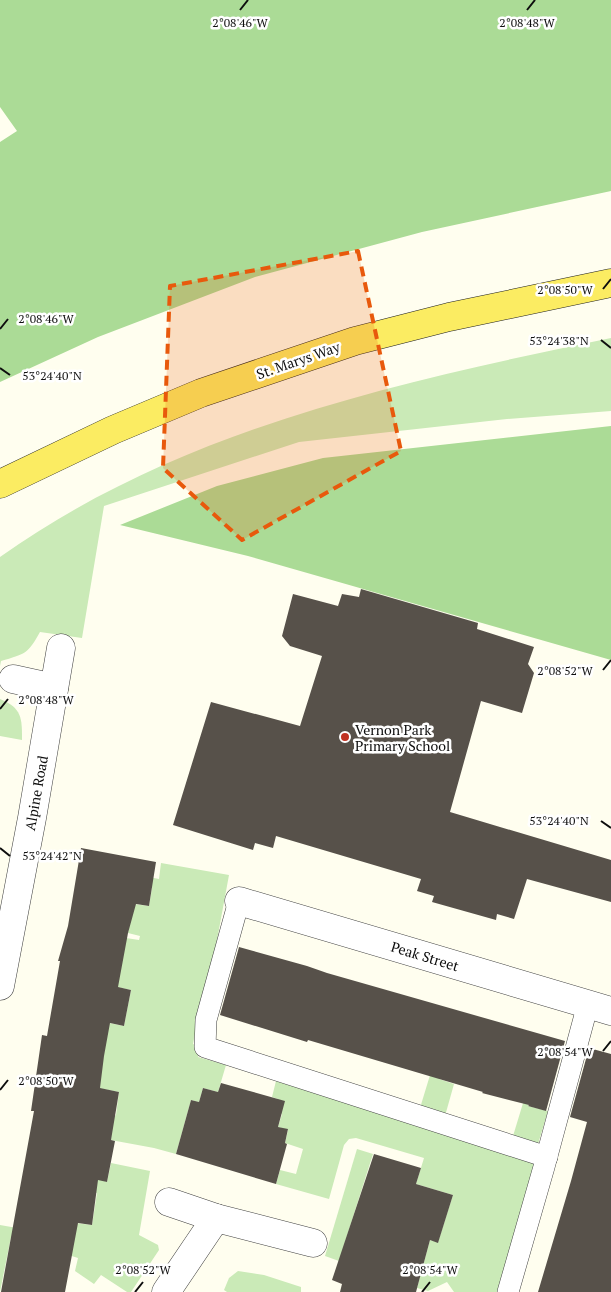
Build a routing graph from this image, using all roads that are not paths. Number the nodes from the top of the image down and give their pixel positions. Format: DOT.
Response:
graph roads {
  1 [pos="611,283"];
  2 [pos="0,484"];
  3 [pos="61,648"];
  4 [pos="13,679"];
  5 [pos="54,688"];
  6 [pos="239,901"];
  7 [pos="0,986"];
  8 [pos="600,1008"];
  9 [pos="547,1156"];
  10 [pos="169,1202"];
  11 [pos="216,1218"];
  12 [pos="313,1243"];
  13 [pos="166,1292"];
  14 [pos="508,1292"];
  1 -- 2 [label="main road, St. Marys Way"];
  3 -- 5 [label="street, Alpine Road"];
  4 -- 5 [label="street"];
  5 -- 7 [label="street, Alpine Road"];
  6 -- 8 [label="street, Peak Street"];
  6 -- 9 [label="lane"];
  8 -- 9 [label="lane"];
  9 -- 14 [label="lane"];
  10 -- 11 [label="street"];
  11 -- 12 [label="street"];
  11 -- 13 [label="street"];
}
